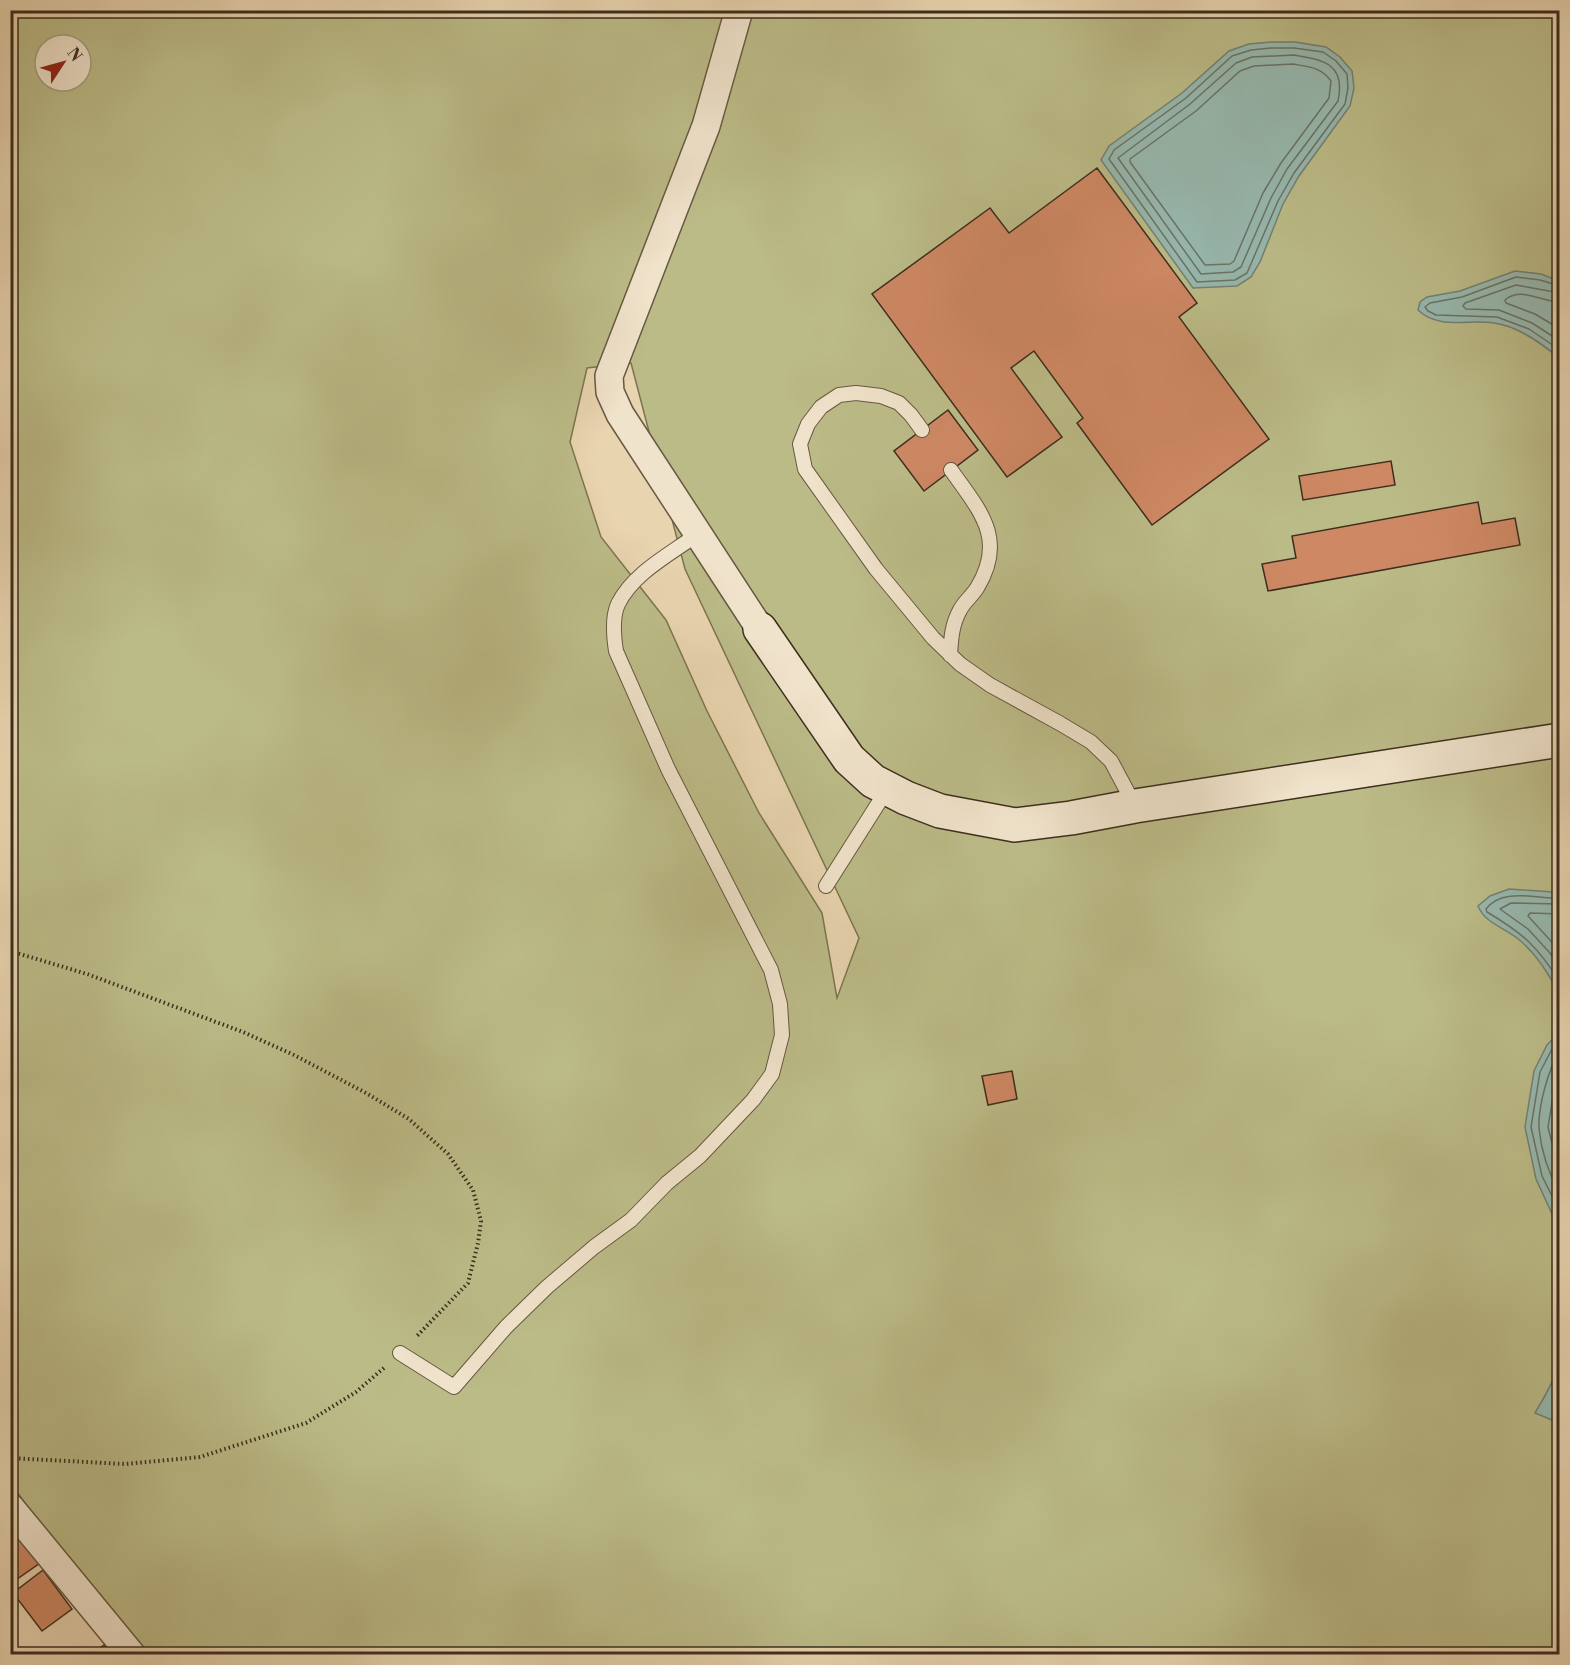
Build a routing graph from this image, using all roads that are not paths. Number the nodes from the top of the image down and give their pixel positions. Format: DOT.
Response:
graph roads {
  1 [pos="739,10"];
  2 [pos="922,430"];
  3 [pos="951,471"];
  4 [pos="699,533"];
  5 [pos="760,629"];
  6 [pos="950,655"];
  7 [pos="1560,740"];
  8 [pos="888,788"];
  9 [pos="1135,806"];
  10 [pos="826,886"];
  11 [pos="400,1353"];
  12 [pos="10,1507"];
  13 [pos="131,1654"];
  1 -- 4 [label="street"];
  2 -- 6 [label="lane"];
  3 -- 6 [label="lane"];
  4 -- 5 [label="street"];
  4 -- 11 [label="lane"];
  5 -- 8 [label="street"];
  6 -- 9 [label="lane"];
  7 -- 9 [label="street"];
  8 -- 9 [label="street"];
  8 -- 10 [label="lane"];
  12 -- 13 [label="street"];
}
